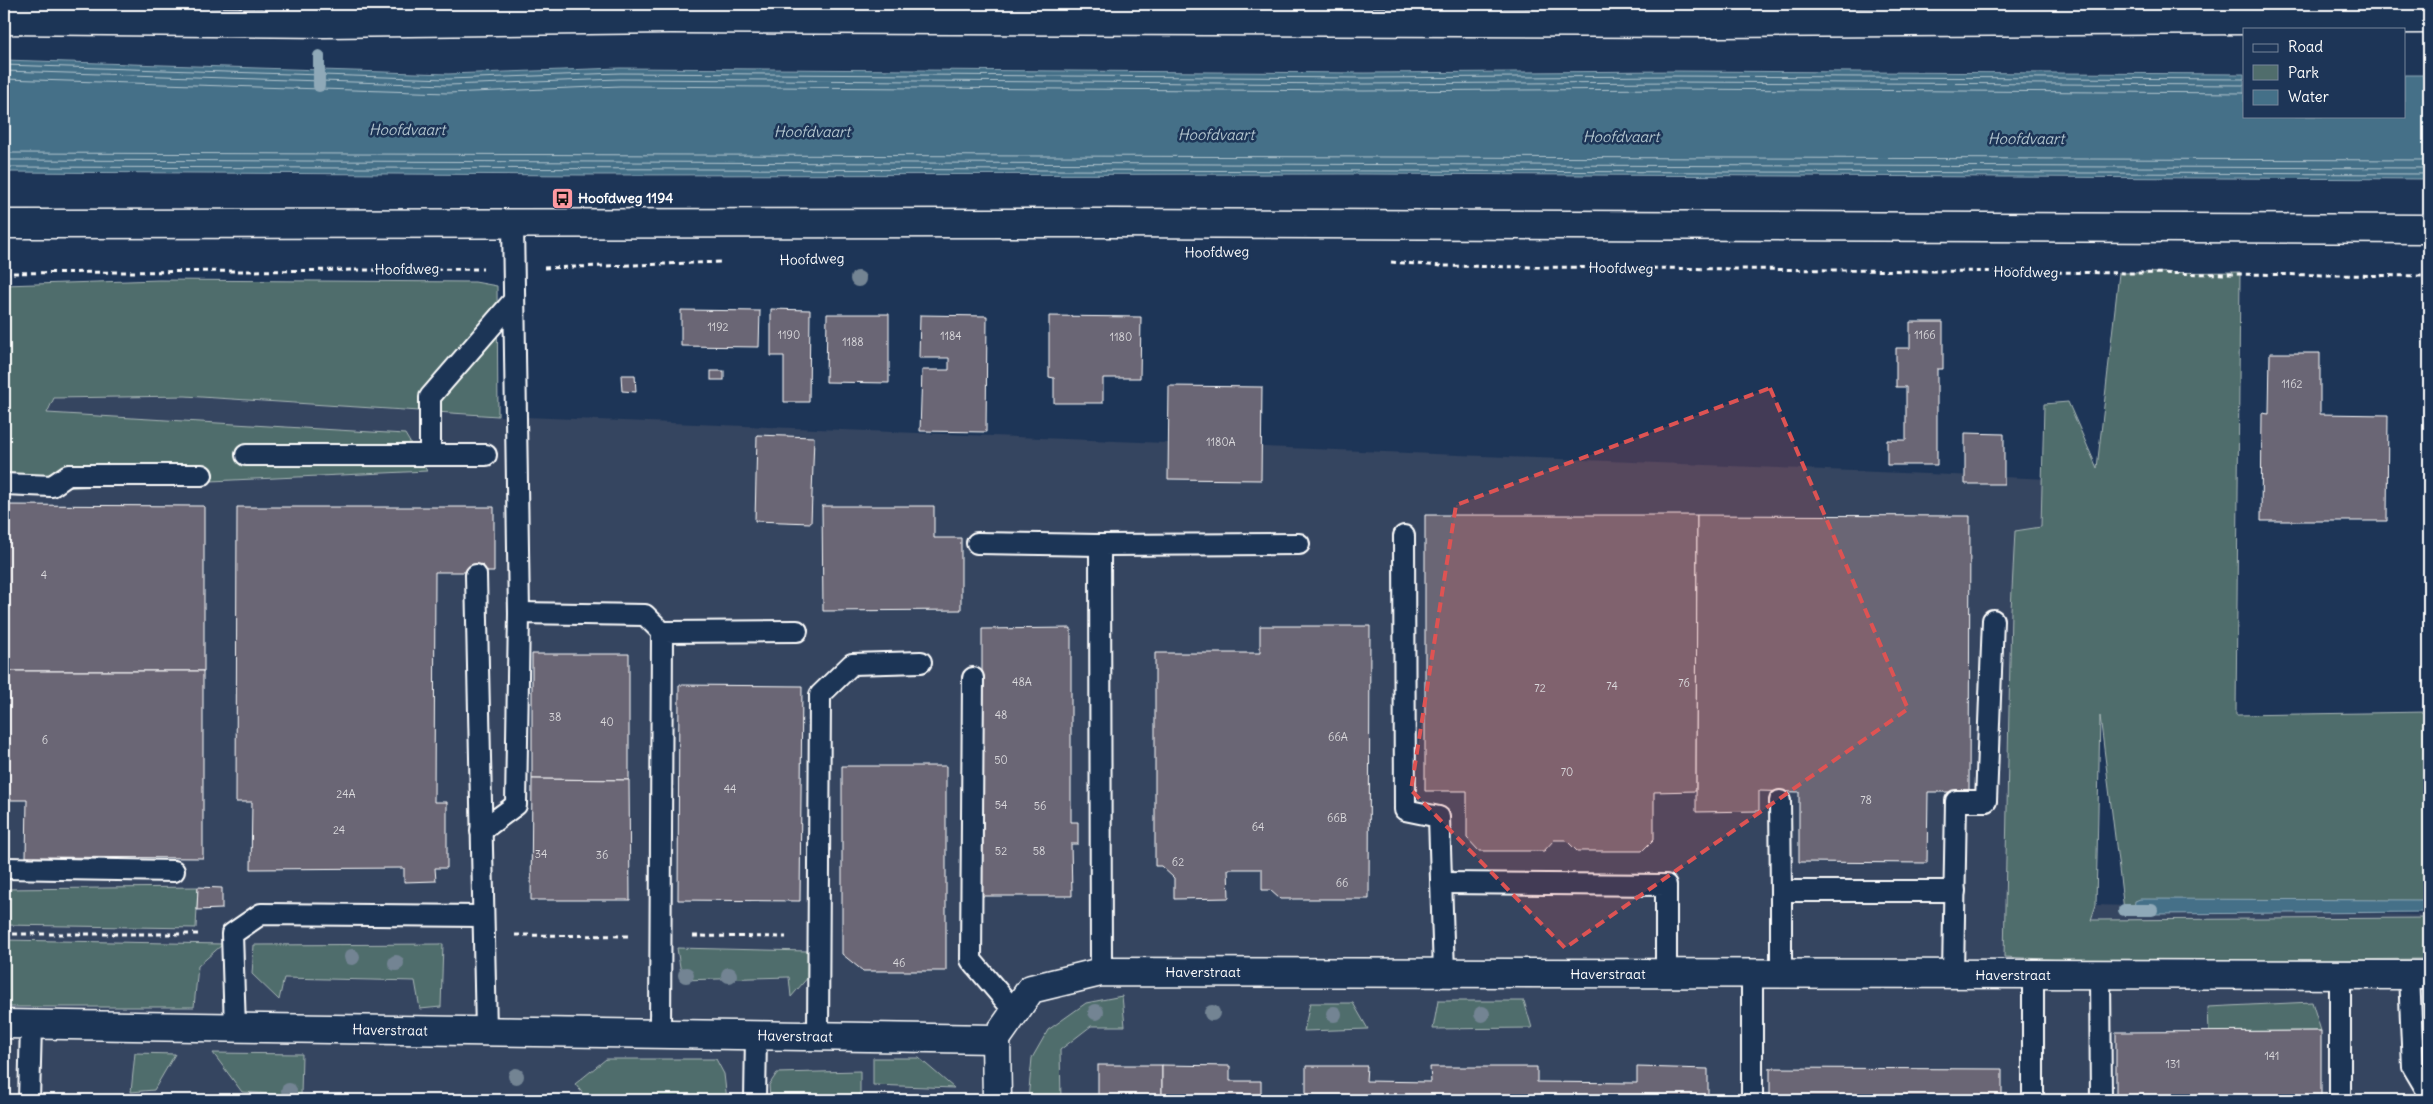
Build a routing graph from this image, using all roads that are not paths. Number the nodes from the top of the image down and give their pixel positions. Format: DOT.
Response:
graph roads {
  1 [pos="281,13"];
  2 [pos="2429,19"];
  3 [pos="4,20"];
  4 [pos="4,224"];
  5 [pos="513,224"];
  6 [pos="2429,229"];
  7 [pos="514,300"];
  8 [pos="246,455"];
  9 [pos="430,455"];
  10 [pos="486,455"];
  11 [pos="202,475"];
  12 [pos="4,484"];
  13 [pos="1404,536"];
  14 [pos="977,543"];
  15 [pos="1299,544"];
  16 [pos="1100,545"];
  17 [pos="476,575"];
  18 [pos="519,613"];
  19 [pos="1992,620"];
  20 [pos="797,631"];
  21 [pos="662,632"];
  22 [pos="921,662"];
  23 [pos="973,678"];
  24 [pos="1780,801"];
  25 [pos="481,831"];
  26 [pos="4,868"];
  27 [pos="174,871"];
  28 [pos="1442,883"];
  29 [pos="1781,891"];
  30 [pos="1955,891"];
  31 [pos="483,916"];
  32 [pos="1101,972"];
  33 [pos="1444,973"];
  34 [pos="1666,974"];
  35 [pos="1752,974"];
  36 [pos="1781,974"];
  37 [pos="1954,974"];
  38 [pos="2033,974"];
  39 [pos="2100,975"];
  40 [pos="2340,975"];
  41 [pos="2419,975"];
  42 [pos="1015,1012"];
  43 [pos="4,1024"];
  44 [pos="31,1025"];
  45 [pos="235,1028"];
  46 [pos="486,1031"];
  47 [pos="660,1034"];
  48 [pos="756,1036"];
  49 [pos="818,1036"];
  50 [pos="996,1039"];
  51 [pos="2429,1094"];
  52 [pos="29,1100"];
  53 [pos="756,1100"];
  54 [pos="997,1100"];
  55 [pos="1752,1100"];
  56 [pos="2033,1100"];
  57 [pos="2101,1100"];
  58 [pos="2340,1100"];
  1 -- 2 [label="street"];
  1 -- 3 [label="street"];
  4 -- 5 [label="street, Hoofdweg"];
  5 -- 6 [label="street, Hoofdweg"];
  5 -- 7 [label="lane"];
  7 -- 9 [label="lane"];
  7 -- 18 [label="lane"];
  8 -- 9 [label="lane"];
  9 -- 10 [label="lane"];
  11 -- 12 [label="lane"];
  13 -- 28 [label="lane"];
  14 -- 16 [label="lane"];
  15 -- 16 [label="lane"];
  16 -- 32 [label="lane"];
  17 -- 25 [label="lane"];
  18 -- 21 [label="lane"];
  18 -- 25 [label="lane"];
  19 -- 30 [label="lane"];
  20 -- 21 [label="lane"];
  21 -- 47 [label="lane"];
  22 -- 49 [label="lane"];
  23 -- 42 [label="lane"];
  24 -- 29 [label="lane"];
  25 -- 31 [label="lane"];
  26 -- 27 [label="lane"];
  28 -- 33 [label="lane"];
  28 -- 34 [label="lane"];
  29 -- 30 [label="lane"];
  29 -- 36 [label="lane"];
  30 -- 37 [label="lane"];
  31 -- 45 [label="lane"];
  31 -- 46 [label="lane"];
  32 -- 33 [label="street, Haverstraat"];
  32 -- 42 [label="street, Haverstraat"];
  33 -- 34 [label="street, Haverstraat"];
  34 -- 35 [label="street, Haverstraat"];
  35 -- 36 [label="street, Haverstraat"];
  35 -- 55 [label="lane"];
  36 -- 37 [label="street, Haverstraat"];
  37 -- 38 [label="street, Haverstraat"];
  38 -- 39 [label="street, Haverstraat"];
  38 -- 56 [label="lane"];
  39 -- 40 [label="street, Haverstraat"];
  39 -- 57 [label="lane"];
  40 -- 41 [label="street, Haverstraat"];
  40 -- 58 [label="lane"];
  41 -- 51 [label="lane"];
  42 -- 50 [label="street, Haverstraat"];
  43 -- 44 [label="street, Haverstraat"];
  44 -- 45 [label="street, Haverstraat"];
  44 -- 52 [label="lane"];
  45 -- 46 [label="street, Haverstraat"];
  46 -- 47 [label="street, Haverstraat"];
  47 -- 48 [label="street, Haverstraat"];
  48 -- 49 [label="street, Haverstraat"];
  48 -- 53 [label="lane"];
  49 -- 50 [label="street, Haverstraat"];
  50 -- 54 [label="street"];
}
